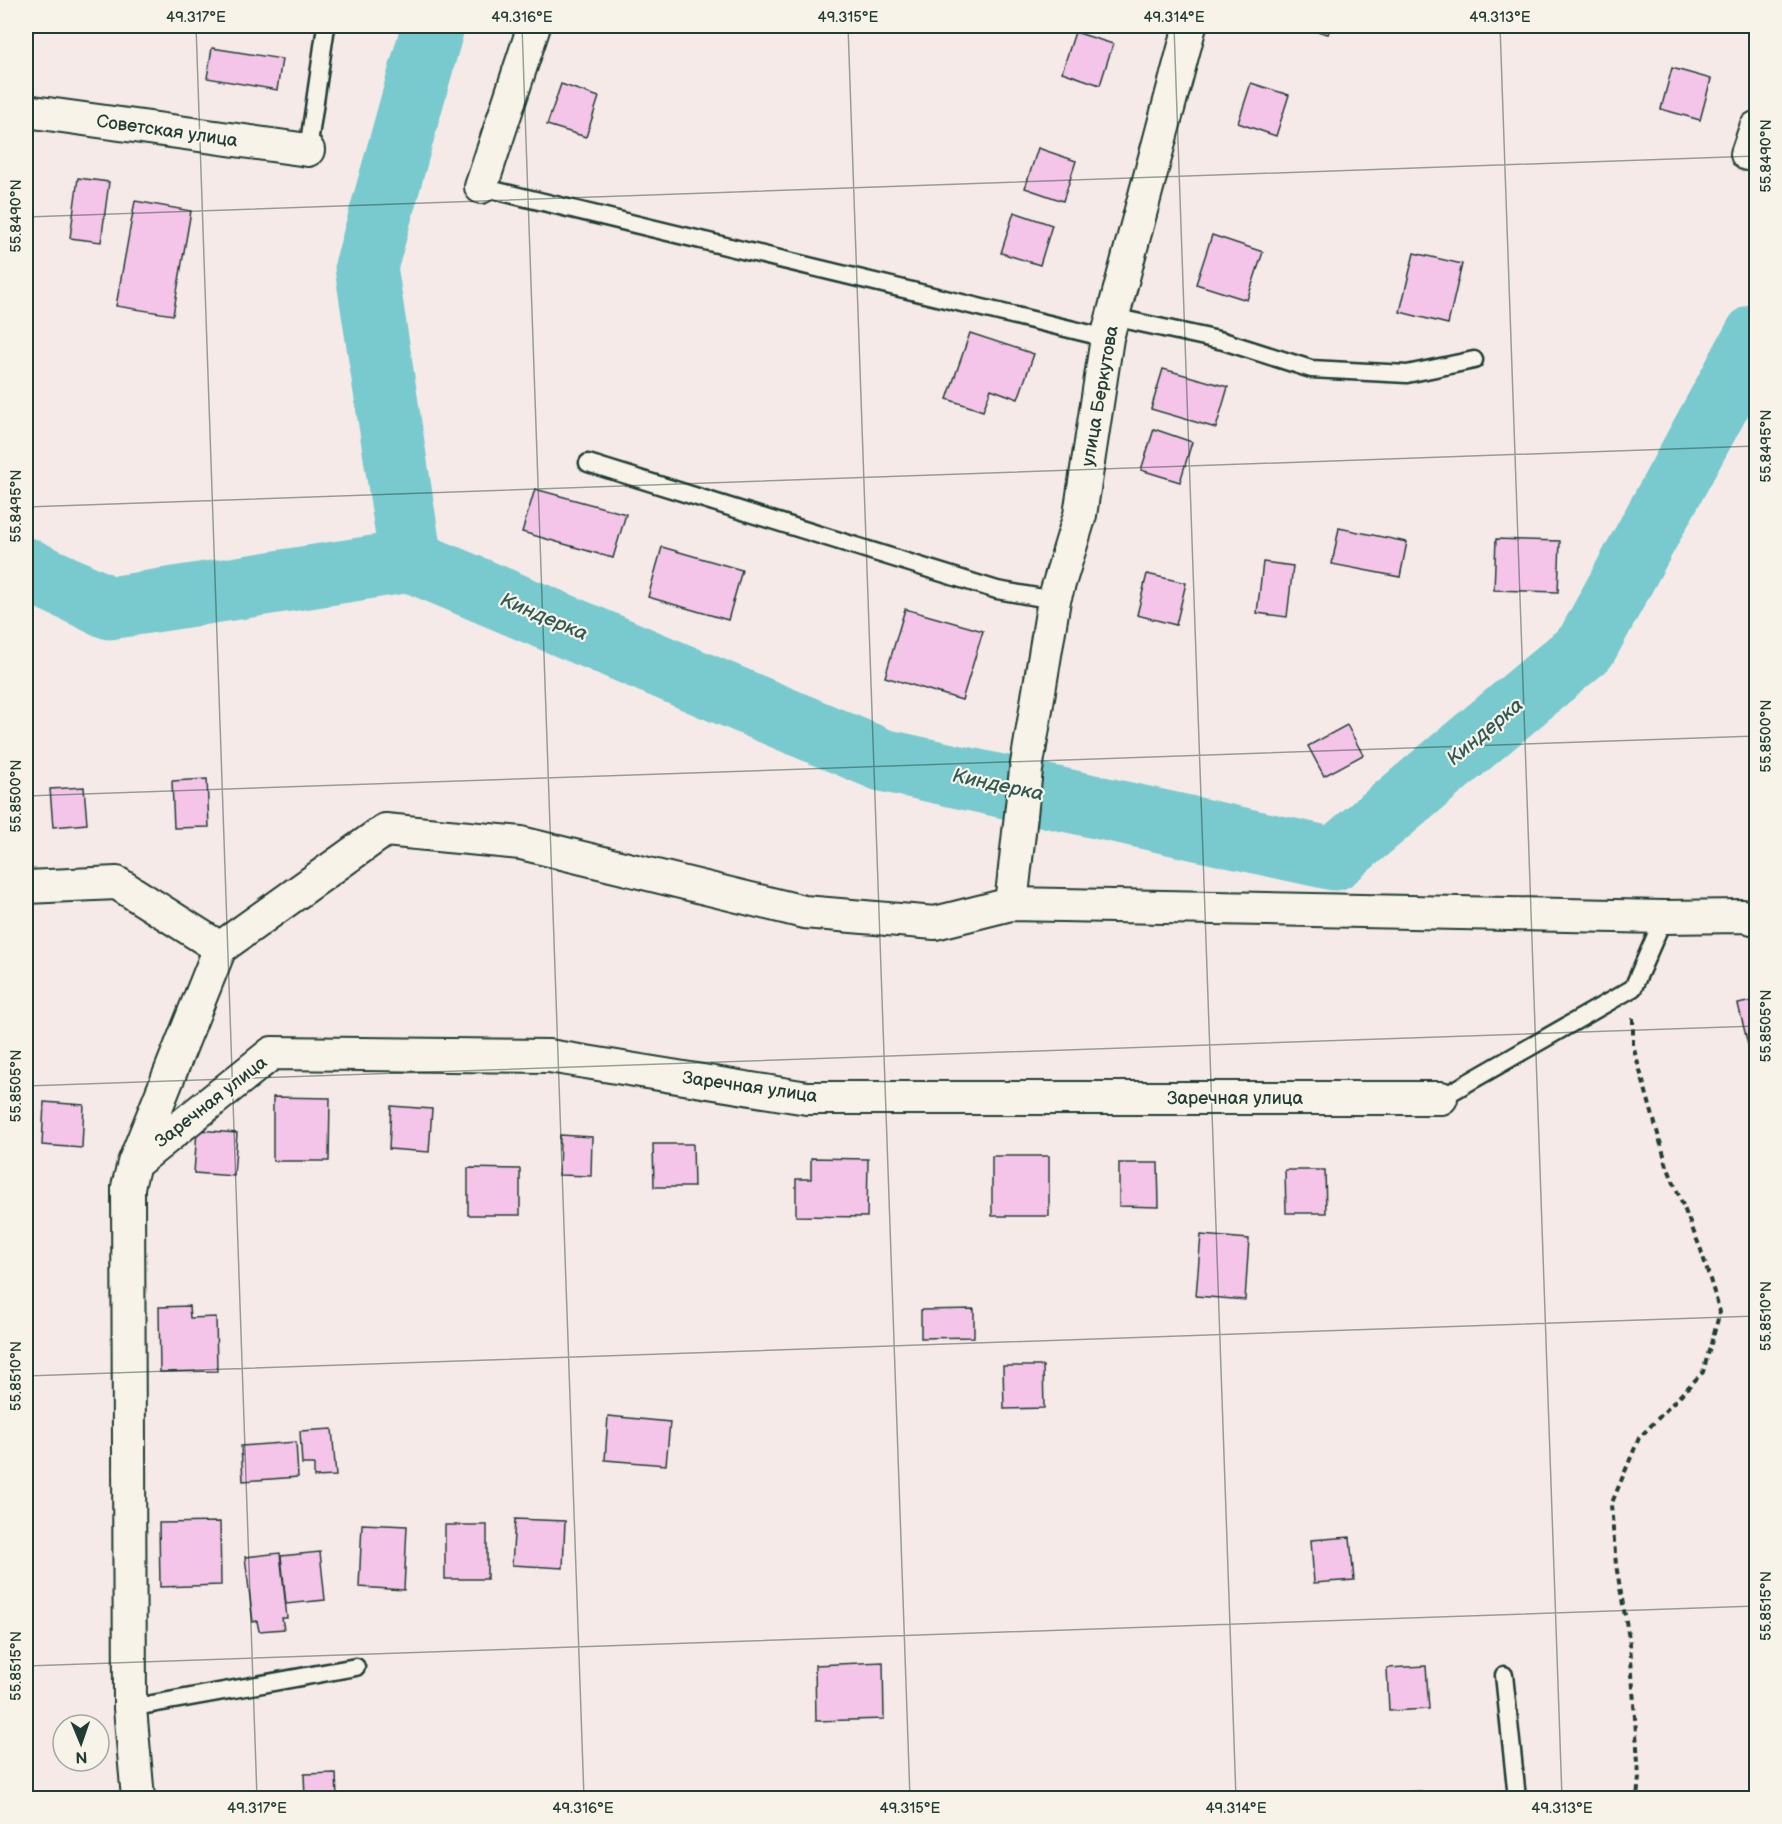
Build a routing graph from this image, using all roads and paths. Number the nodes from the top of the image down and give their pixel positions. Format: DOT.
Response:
graph roads {
  1 [pos="326,26"];
  2 [pos="534,26"];
  3 [pos="1190,26"];
  4 [pos="26,111"];
  5 [pos="308,150"];
  6 [pos="481,187"];
  7 [pos="1110,328"];
  8 [pos="1474,360"];
  9 [pos="588,463"];
  10 [pos="1053,600"];
  11 [pos="26,887"];
  12 [pos="1011,904"];
  13 [pos="1664,917"];
  14 [pos="1756,919"];
  15 [pos="220,948"];
  16 [pos="1633,988"];
  17 [pos="1441,1098"];
  18 [pos="134,1163"];
  19 [pos="356,1667"];
  20 [pos="1504,1675"];
  21 [pos="130,1708"];
  22 [pos="138,1798"];
  23 [pos="1517,1798"];
  24 [pos="1637,1798"];
  1 -- 5 [label="lane"];
  2 -- 6 [label="street"];
  3 -- 7 [label="street, улица Беркутова"];
  4 -- 5 [label="street, Советская улица"];
  6 -- 7 [label="lane"];
  7 -- 8 [label="lane"];
  7 -- 10 [label="street, улица Беркутова"];
  9 -- 10 [label="lane"];
  10 -- 12 [label="street, улица Беркутова"];
  11 -- 15 [label="street"];
  12 -- 13 [label="street"];
  12 -- 15 [label="street"];
  13 -- 14 [label="street"];
  13 -- 16 [label="lane"];
  15 -- 18 [label="street"];
  16 -- 17 [label="lane"];
  16 -- 24 [label="path"];
  17 -- 18 [label="street, Заречная улица"];
  18 -- 21 [label="street"];
  19 -- 21 [label="lane"];
  20 -- 23 [label="lane"];
  21 -- 22 [label="street"];
}
